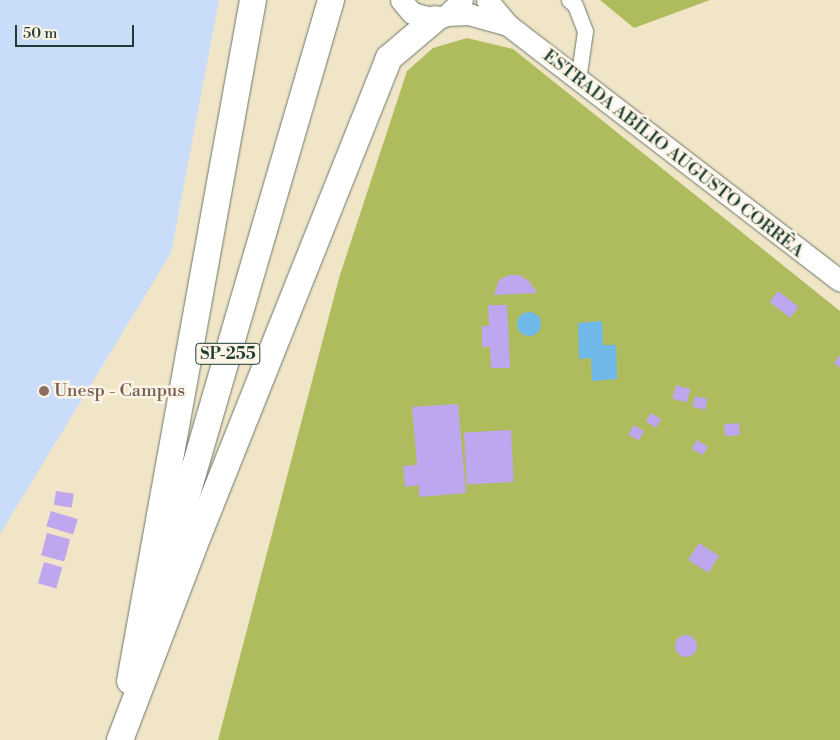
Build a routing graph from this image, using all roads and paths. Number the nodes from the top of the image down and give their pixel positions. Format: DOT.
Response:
graph roads {
  1 [pos="253,0"];
  2 [pos="331,0"];
  3 [pos="401,0"];
  4 [pos="462,0"];
  5 [pos="487,0"];
  6 [pos="569,0"];
  7 [pos="441,17"];
  8 [pos="508,25"];
  9 [pos="578,80"];
  10 [pos="840,280"];
  11 [pos="125,708"];
  12 [pos="116,740"];
  13 [pos="120,740"];
  1 -- 11 [label="highway"];
  2 -- 11 [label="highway, SP-255"];
  3 -- 7 [label="main road, ESTRADA ABÍLIO AUGUSTO CORRÊA"];
  4 -- 7 [label="main road"];
  5 -- 8 [label="main road, ESTRADA ABÍLIO AUGUSTO CORRÊA"];
  6 -- 9 [label="street"];
  7 -- 8 [label="main road, ESTRADA ABÍLIO AUGUSTO CORRÊA"];
  7 -- 13 [label="highway"];
  8 -- 9 [label="main road, ESTRADA ABÍLIO AUGUSTO CORRÊA"];
  9 -- 10 [label="main road, ESTRADA ABÍLIO AUGUSTO CORRÊA"];
  11 -- 12 [label="highway, SP-255"];
}
